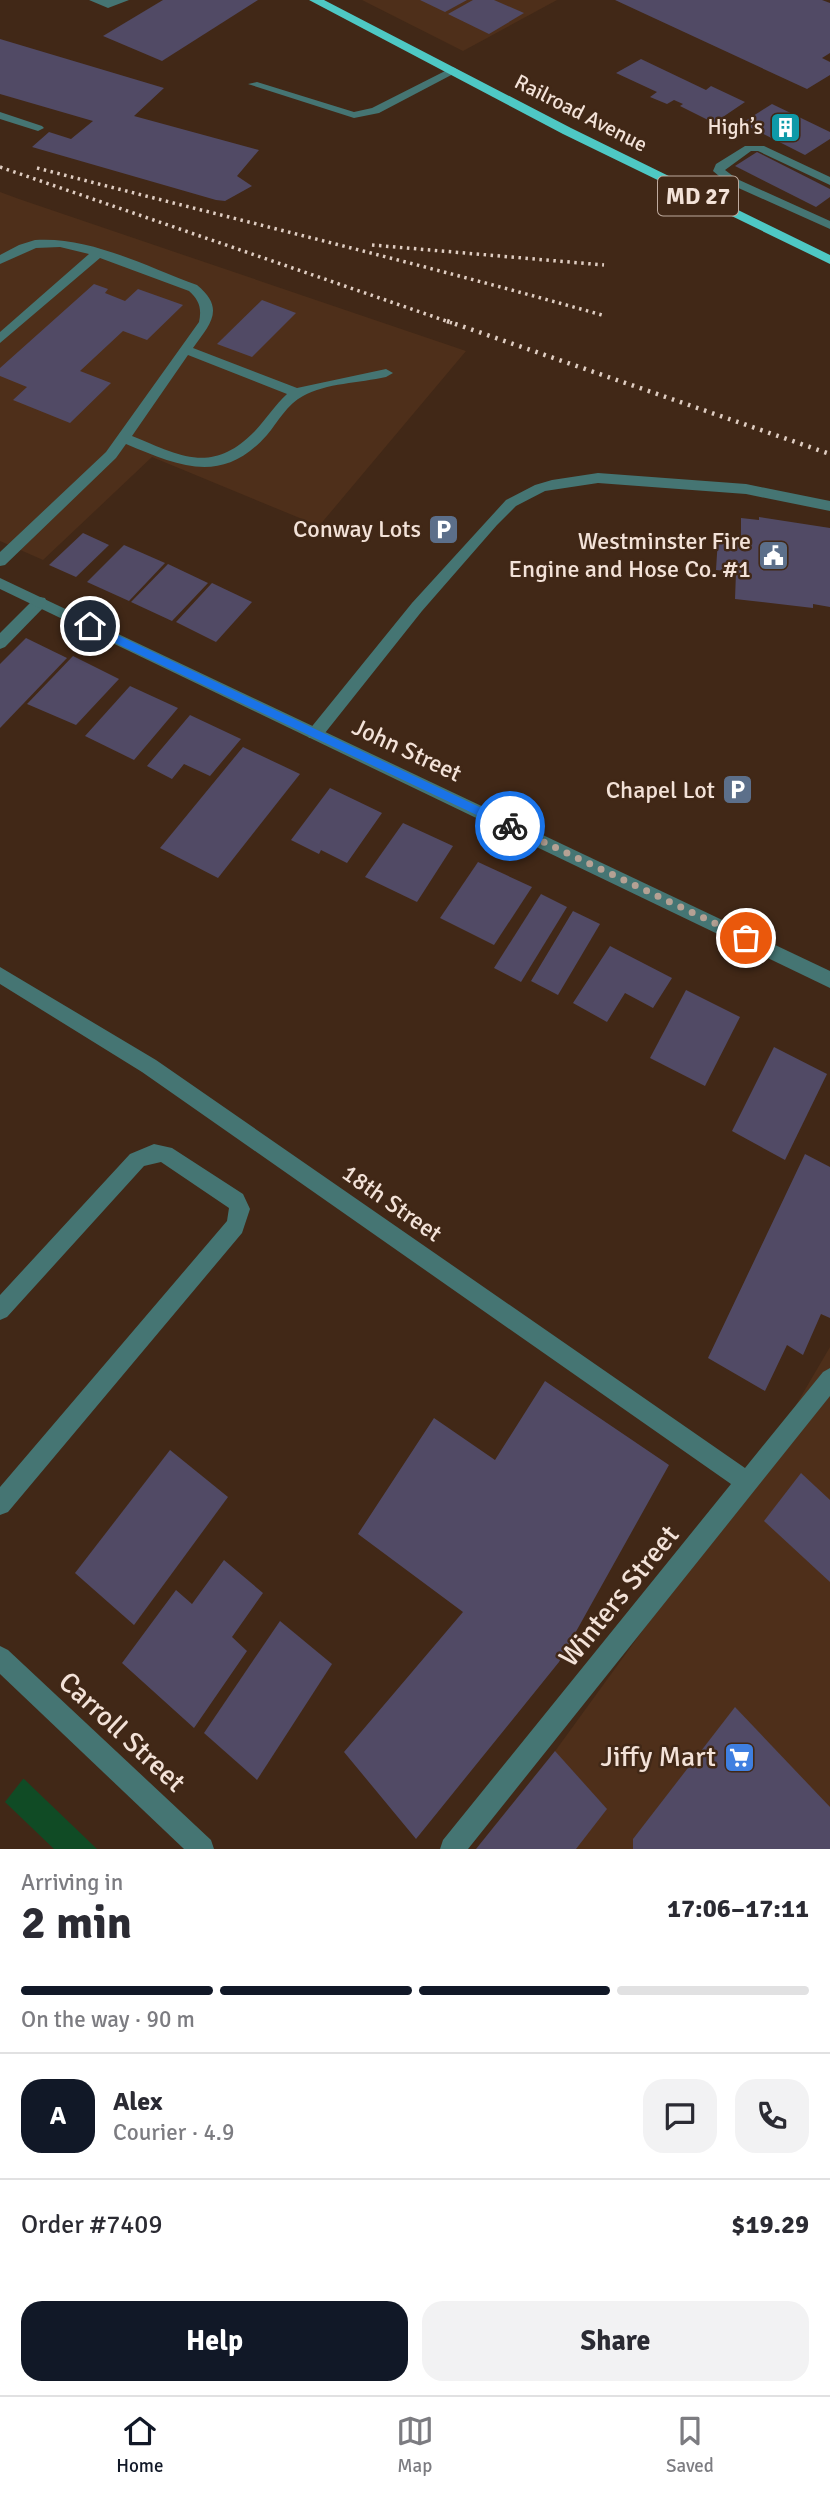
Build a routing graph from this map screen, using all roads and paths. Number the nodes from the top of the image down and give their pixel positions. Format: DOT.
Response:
graph roads {
  1 [pos="94,0"];
  2 [pos="124,0"];
  3 [pos="315,0"];
  4 [pos="453,70"];
  5 [pos="253,84"];
  6 [pos="0,115"];
  7 [pos="38,128"];
  8 [pos="760,179"];
  9 [pos="820,179"];
  10 [pos="733,181"];
  11 [pos="748,188"];
  12 [pos="791,195"];
  13 [pos="707,200"];
  14 [pos="780,203"];
  15 [pos="830,225"];
  16 [pos="98,253"];
  17 [pos="0,260"];
  18 [pos="830,260"];
  19 [pos="0,339"];
  20 [pos="186,350"];
  21 [pos="386,373"];
  22 [pos="297,393"];
  23 [pos="125,438"];
  24 [pos="830,506"];
  25 [pos="0,561"];
  26 [pos="0,583"];
  27 [pos="40,602"];
  28 [pos="0,643"];
  29 [pos="315,734"];
  30 [pos="0,975"];
  31 [pos="830,980"];
  32 [pos="0,1310"];
  33 [pos="830,1379"];
  34 [pos="748,1483"];
  35 [pos="0,1504"];
  36 [pos="0,1658"];
  37 [pos="202,1849"];
  38 [pos="452,1849"];
  1 -- 2 [label="street"];
  3 -- 4 [label="highway, Railroad Avenue / MD 27"];
  4 -- 5 [label="street"];
  4 -- 13 [label="highway, Railroad Avenue / MD 27"];
  6 -- 7 [label="street"];
  8 -- 11 [label="street"];
  9 -- 10 [label="street"];
  10 -- 11 [label="street"];
  10 -- 13 [label="street"];
  11 -- 14 [label="street"];
  12 -- 14 [label="street"];
  13 -- 18 [label="highway, Railroad Avenue / MD 27"];
  14 -- 15 [label="street"];
  16 -- 17 [label="street"];
  16 -- 19 [label="street"];
  16 -- 20 [label="street"];
  20 -- 22 [label="street"];
  20 -- 23 [label="street"];
  21 -- 22 [label="street"];
  22 -- 23 [label="street"];
  23 -- 25 [label="street"];
  24 -- 29 [label="street"];
  26 -- 27 [label="street, John Street"];
  27 -- 28 [label="street"];
  27 -- 29 [label="street, John Street"];
  29 -- 31 [label="street, John Street"];
  30 -- 34 [label="street, 18th Street"];
  32 -- 35 [label="street"];
  33 -- 34 [label="street, Winters Street"];
  34 -- 38 [label="street, Winters Street"];
  36 -- 37 [label="street, Carroll Street"];
}
